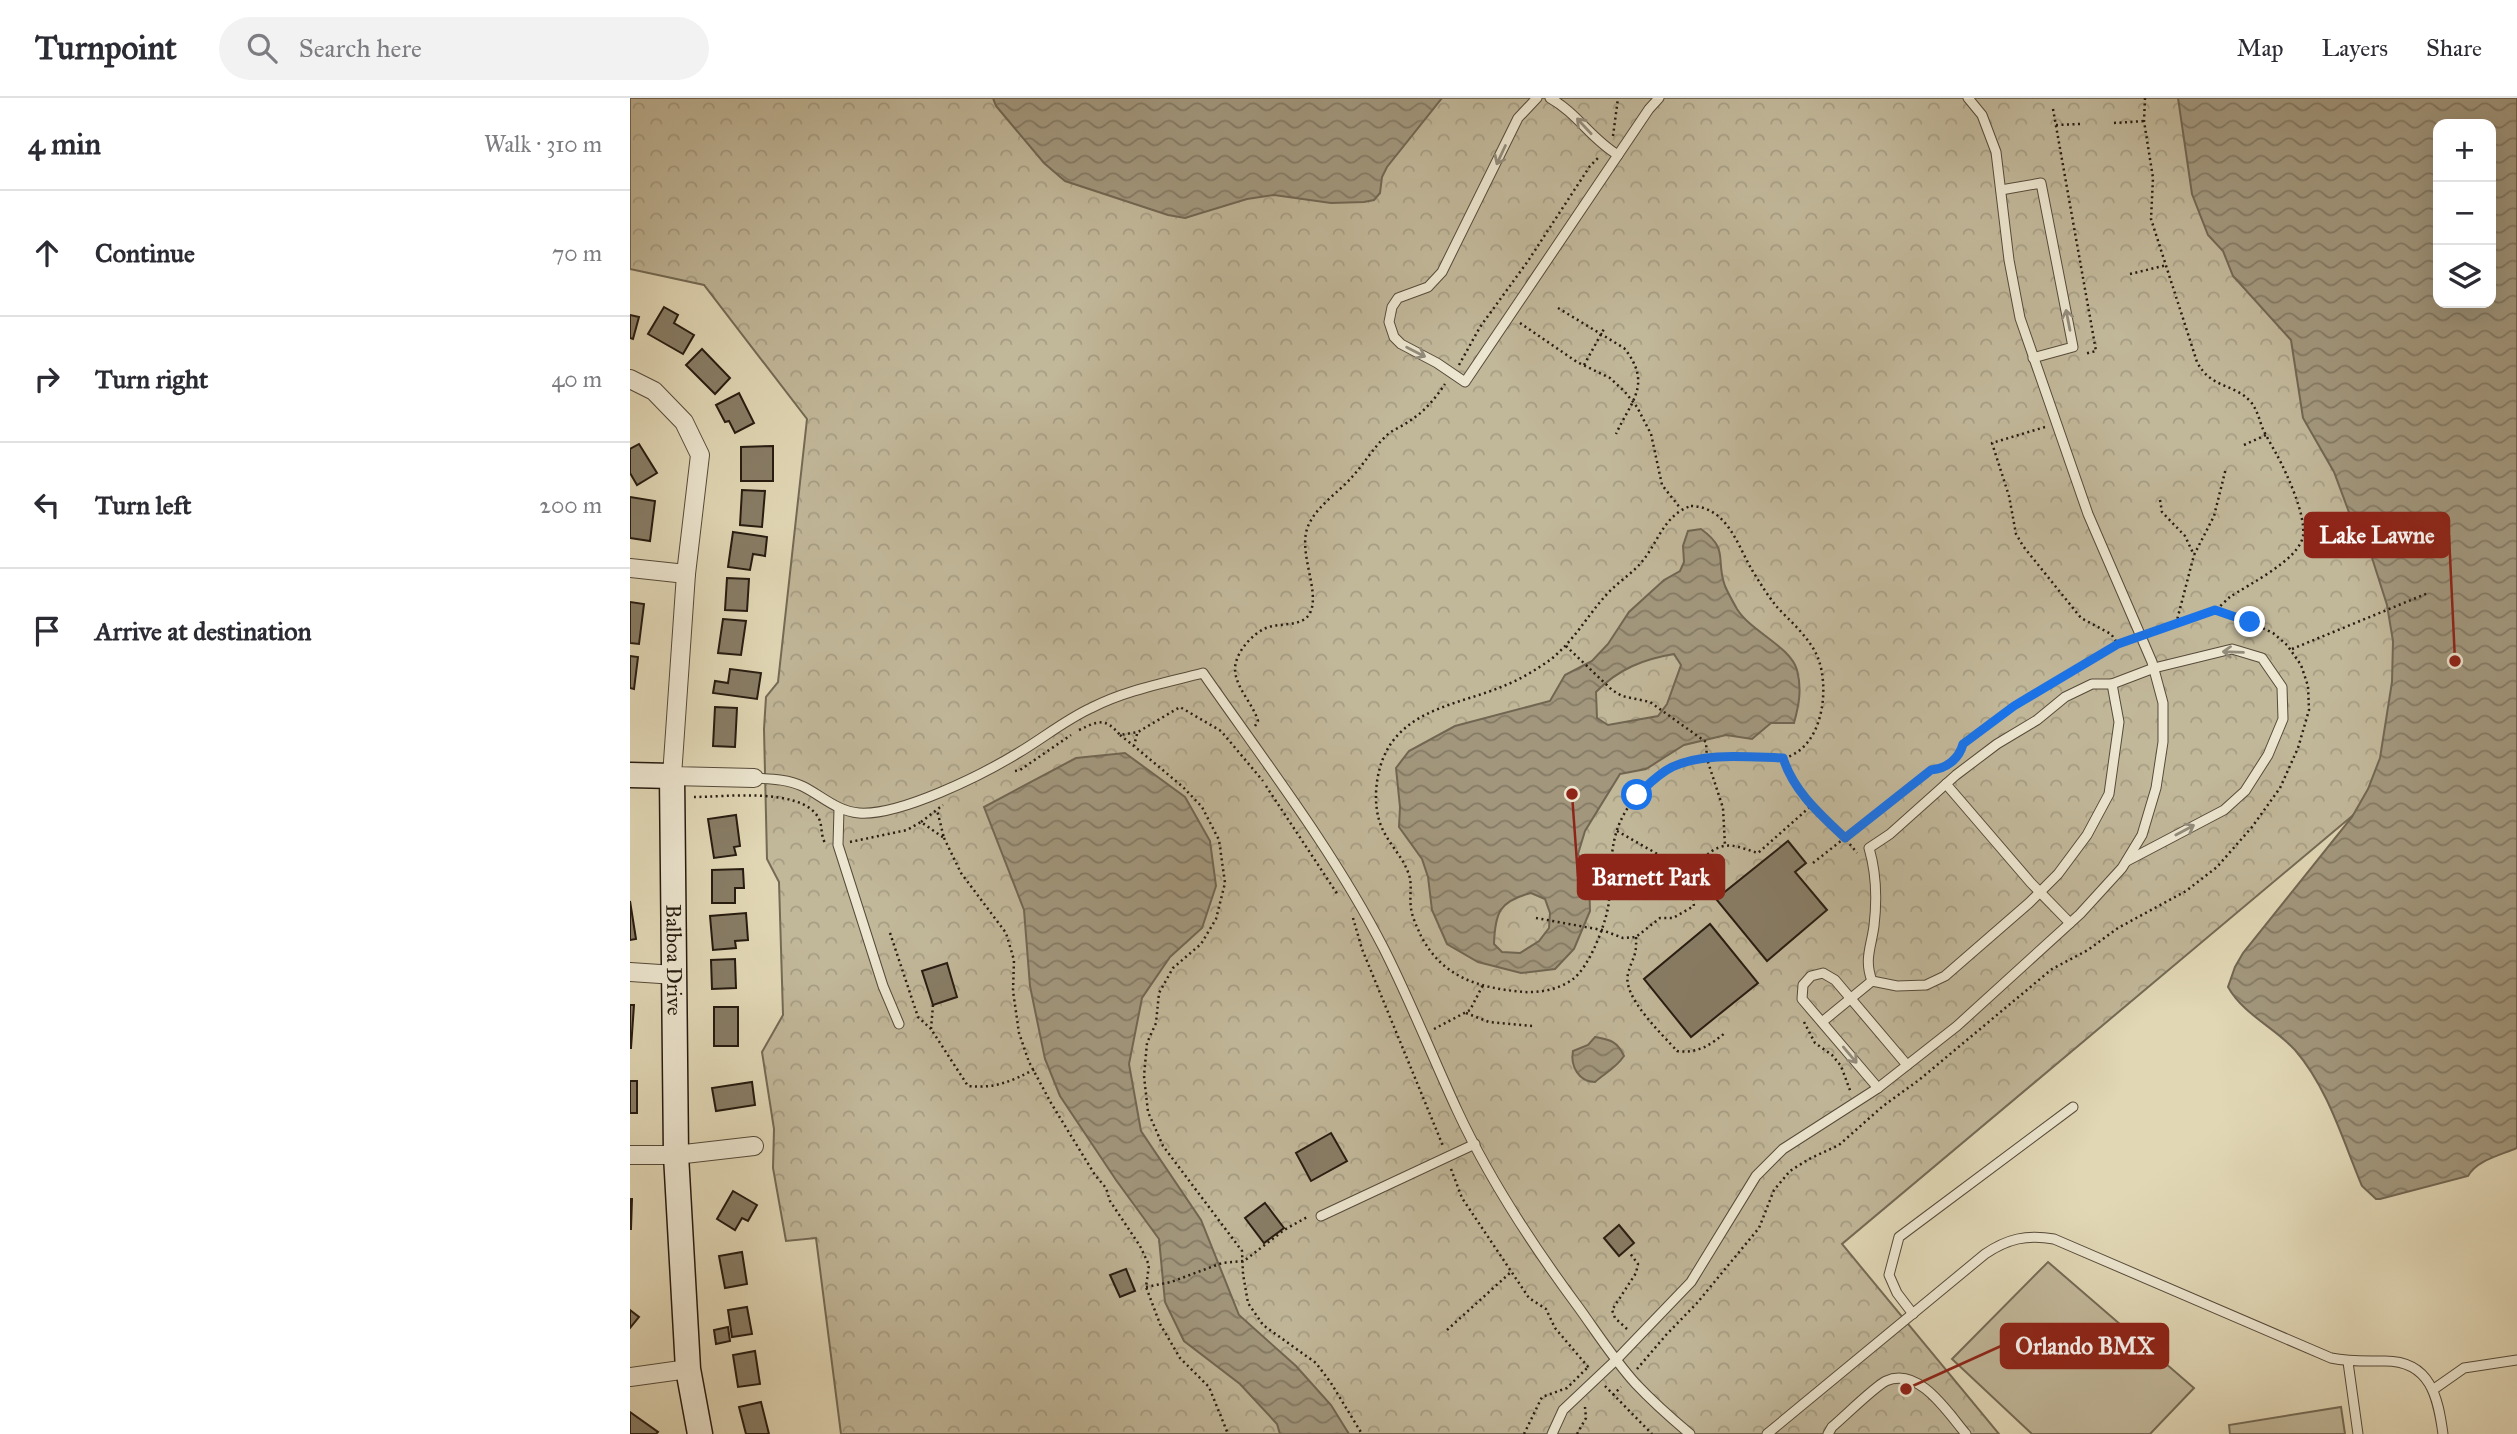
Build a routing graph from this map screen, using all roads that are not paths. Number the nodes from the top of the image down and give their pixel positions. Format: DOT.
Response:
graph roads {
  1 [pos="1537,98"];
  2 [pos="1550,98"];
  3 [pos="1659,98"];
  4 [pos="1968,98"];
  5 [pos="1618,155"];
  6 [pos="2001,190"];
  7 [pos="2034,358"];
  8 [pos="630,379"];
  9 [pos="630,568"];
  10 [pos="686,574"];
  11 [pos="2154,668"];
  12 [pos="2112,684"];
  13 [pos="630,775"];
  14 [pos="754,778"];
  15 [pos="1946,784"];
  16 [pos="673,787"];
  17 [pos="839,809"];
  18 [pos="2125,862"];
  19 [pos="2040,892"];
  20 [pos="2070,923"];
  21 [pos="630,972"];
  22 [pos="675,975"];
  23 [pos="1872,981"];
  24 [pos="1851,999"];
  25 [pos="1822,1022"];
  26 [pos="899,1024"];
  27 [pos="1907,1065"];
  28 [pos="1878,1088"];
  29 [pos="2073,1107"];
  30 [pos="1475,1144"];
  31 [pos="754,1146"];
  32 [pos="630,1155"];
  33 [pos="676,1155"];
  34 [pos="1318,1214"];
  35 [pos="1913,1314"];
  36 [pos="1617,1359"];
  37 [pos="2517,1360"];
  38 [pos="2348,1362"];
  39 [pos="688,1369"];
  40 [pos="630,1377"];
  41 [pos="2434,1389"];
  42 [pos="700,1434"];
  43 [pos="1552,1434"];
  44 [pos="1690,1434"];
  45 [pos="1768,1434"];
  46 [pos="1828,1434"];
  47 [pos="1966,1434"];
  48 [pos="2358,1434"];
  49 [pos="2443,1434"];
  1 -- 5 [label="lane, one-way"];
  5 -- 2 [label="lane, one-way"];
  3 -- 5 [label="lane"];
  4 -- 6 [label="lane"];
  6 -- 7 [label="lane"];
  7 -- 6 [label="lane, one-way"];
  7 -- 11 [label="lane"];
  8 -- 10 [label="street, Balboa Drive"];
  9 -- 10 [label="street"];
  10 -- 16 [label="street, Balboa Drive"];
  11 -- 12 [label="lane"];
  11 -- 18 [label="lane"];
  18 -- 11 [label="lane, one-way"];
  12 -- 15 [label="lane"];
  12 -- 19 [label="lane"];
  13 -- 16 [label="street"];
  14 -- 16 [label="street"];
  14 -- 17 [label="lane"];
  15 -- 19 [label="lane"];
  15 -- 23 [label="lane"];
  16 -- 22 [label="street, Balboa Drive"];
  17 -- 26 [label="lane"];
  17 -- 30 [label="lane"];
  18 -- 20 [label="lane"];
  19 -- 20 [label="lane"];
  19 -- 23 [label="lane"];
  20 -- 27 [label="lane"];
  21 -- 22 [label="street"];
  22 -- 33 [label="street, Balboa Drive"];
  23 -- 24 [label="lane"];
  24 -- 25 [label="lane"];
  24 -- 25 [label="lane"];
  24 -- 27 [label="lane"];
  25 -- 28 [label="lane, one-way"];
  27 -- 28 [label="lane"];
  28 -- 36 [label="lane"];
  29 -- 35 [label="lane"];
  30 -- 34 [label="lane"];
  30 -- 36 [label="lane"];
  31 -- 33 [label="street"];
  32 -- 33 [label="street"];
  33 -- 39 [label="street, Balboa Drive"];
  35 -- 38 [label="lane"];
  35 -- 45 [label="lane"];
  36 -- 43 [label="lane"];
  36 -- 44 [label="lane"];
  37 -- 41 [label="lane"];
  38 -- 41 [label="lane"];
  38 -- 48 [label="lane"];
  39 -- 40 [label="street"];
  39 -- 42 [label="street, Balboa Drive"];
  41 -- 49 [label="lane"];
  46 -- 47 [label="lane"];
}
